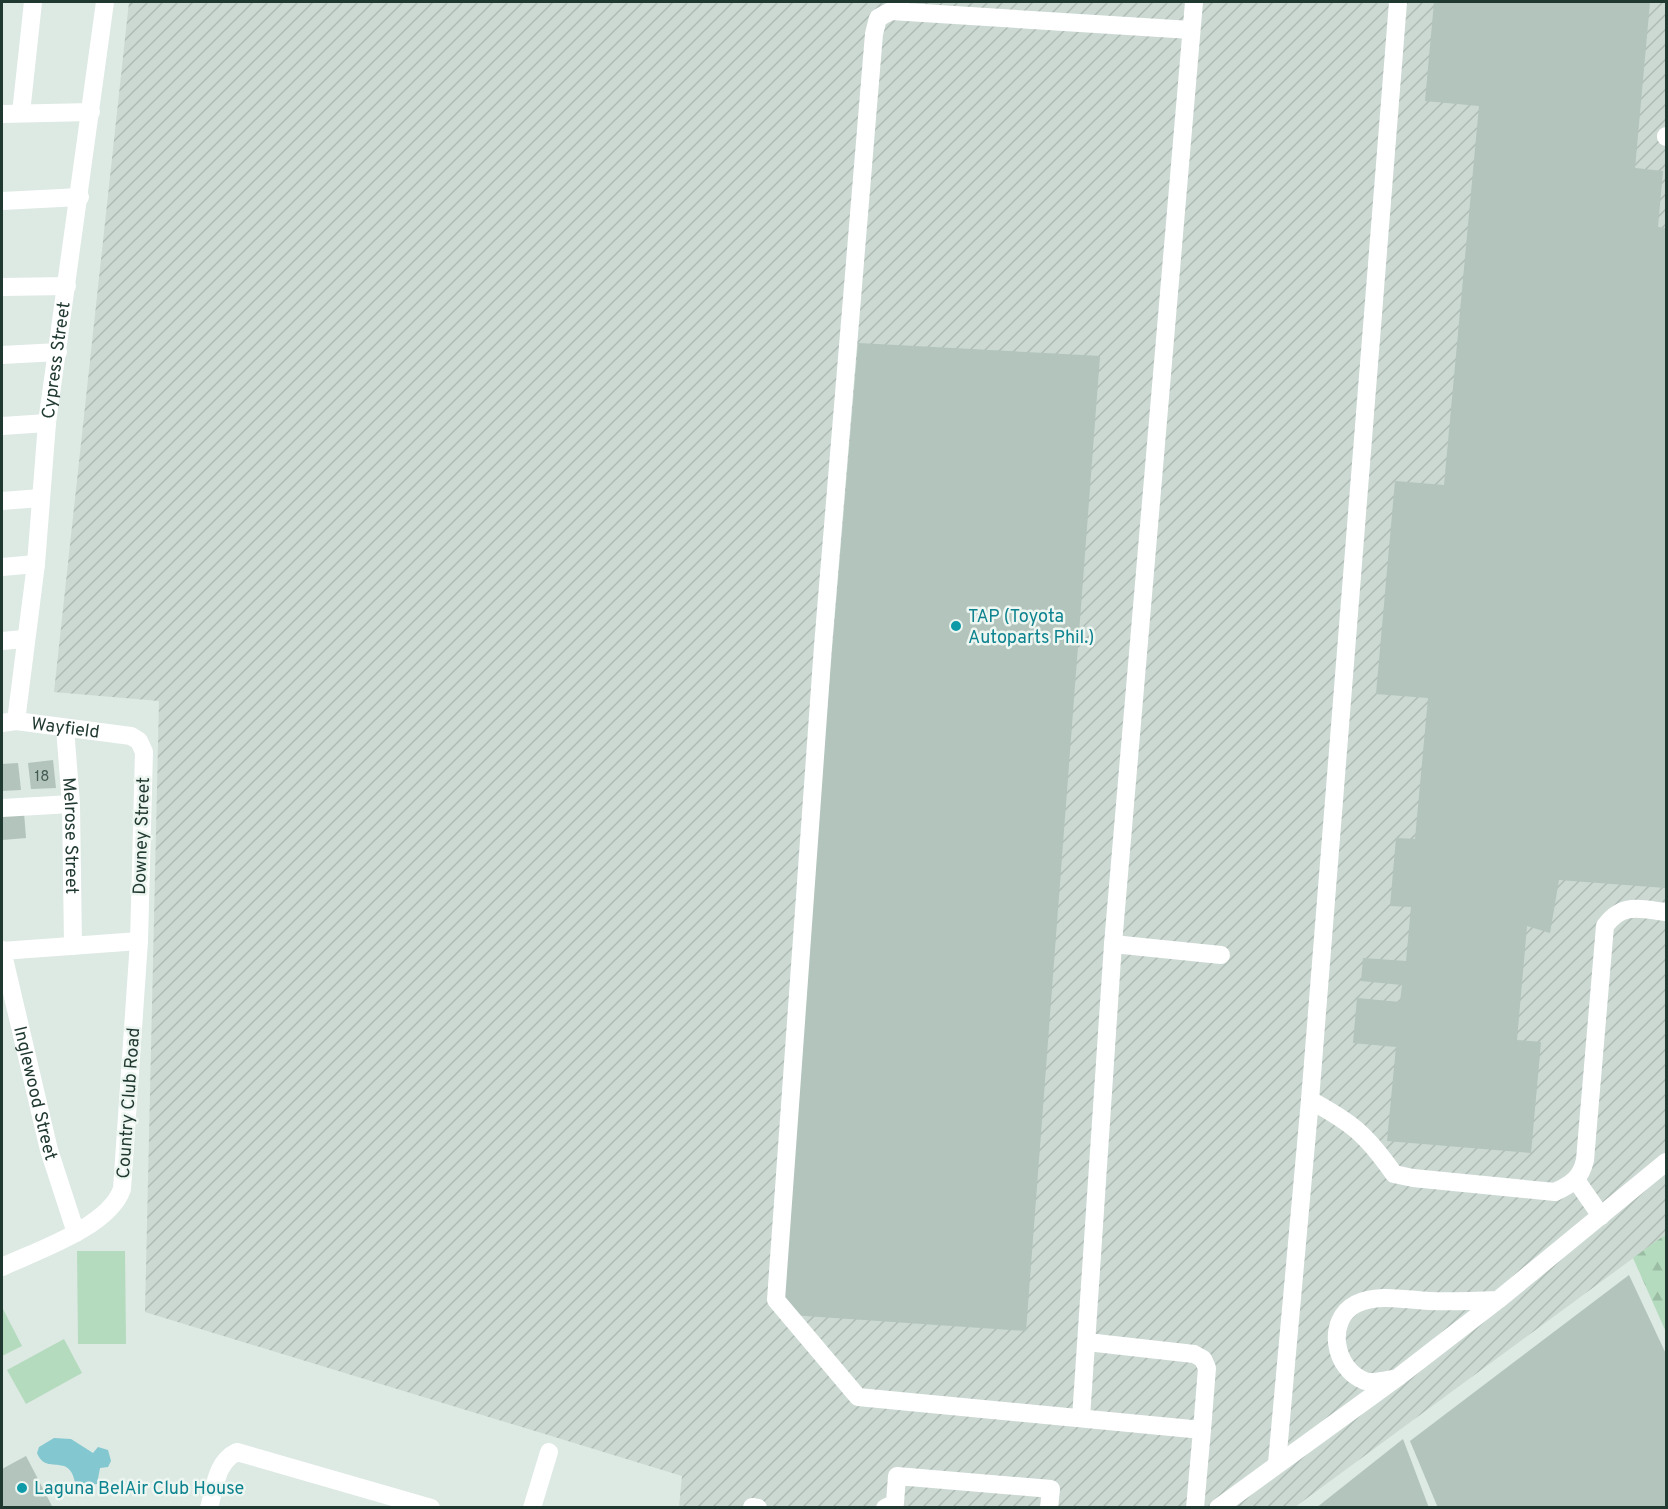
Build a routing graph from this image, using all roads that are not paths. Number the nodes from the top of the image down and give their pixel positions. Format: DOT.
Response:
graph roads {
  1 [pos="33,2"];
  2 [pos="105,2"];
  3 [pos="1194,2"];
  4 [pos="1398,2"];
  5 [pos="1191,30"];
  6 [pos="91,112"];
  7 [pos="21,113"];
  8 [pos="2,114"];
  9 [pos="80,197"];
  10 [pos="2,201"];
  11 [pos="67,286"];
  12 [pos="2,287"];
  13 [pos="58,352"];
  14 [pos="2,355"];
  15 [pos="47,423"];
  16 [pos="2,426"];
  17 [pos="40,498"];
  18 [pos="2,501"];
  19 [pos="36,564"];
  20 [pos="2,567"];
  21 [pos="24,639"];
  22 [pos="2,641"];
  23 [pos="9,722"];
  24 [pos="65,728"];
  25 [pos="131,736"];
  26 [pos="71,804"];
  27 [pos="2,808"];
  28 [pos="1666,912"];
  29 [pos="138,941"];
  30 [pos="1113,944"];
  31 [pos="73,946"];
  32 [pos="2,950"];
  33 [pos="1221,955"];
  34 [pos="1310,1100"];
  35 [pos="1666,1162"];
  36 [pos="1576,1180"];
  37 [pos="1601,1216"];
  38 [pos="76,1233"];
  39 [pos="2,1267"];
  40 [pos="1498,1300"];
  41 [pos="1088,1342"];
  42 [pos="1396,1378"];
  43 [pos="1081,1418"];
  44 [pos="1202,1430"];
  45 [pos="549,1452"];
  46 [pos="1278,1463"];
  47 [pos="752,1507"];
  48 [pos="209,1508"];
  49 [pos="431,1508"];
  50 [pos="532,1508"];
  51 [pos="758,1508"];
  52 [pos="885,1508"];
  53 [pos="1049,1508"];
  54 [pos="1195,1508"];
  55 [pos="1218,1508"];
  1 -- 7 [label="street"];
  2 -- 6 [label="street, Cypress Street"];
  3 -- 5 [label="street"];
  4 -- 34 [label="street"];
  5 -- 30 [label="street"];
  5 -- 43 [label="street"];
  6 -- 7 [label="street"];
  6 -- 9 [label="street, Cypress Street"];
  7 -- 8 [label="street"];
  9 -- 10 [label="street"];
  9 -- 11 [label="street, Cypress Street"];
  11 -- 12 [label="street"];
  11 -- 13 [label="street, Cypress Street"];
  13 -- 14 [label="street"];
  13 -- 15 [label="street, Cypress Street"];
  15 -- 16 [label="street"];
  15 -- 17 [label="street, Cypress Street"];
  17 -- 18 [label="street"];
  17 -- 19 [label="street, Cypress Street"];
  19 -- 20 [label="street"];
  19 -- 21 [label="street, Cypress Street"];
  21 -- 22 [label="street"];
  21 -- 23 [label="street, Cypress Street"];
  23 -- 24 [label="street, Wayfield"];
  24 -- 25 [label="street, Wayfield"];
  24 -- 26 [label="street, Melrose Street"];
  25 -- 29 [label="street, Downey Street"];
  26 -- 27 [label="street"];
  26 -- 31 [label="street, Melrose Street"];
  28 -- 36 [label="street"];
  29 -- 31 [label="street"];
  29 -- 38 [label="street, Country Club Road"];
  30 -- 33 [label="street"];
  30 -- 41 [label="street"];
  31 -- 32 [label="street"];
  32 -- 38 [label="street, Inglewood Street"];
  34 -- 36 [label="street"];
  34 -- 46 [label="street"];
  35 -- 37 [label="street"];
  36 -- 37 [label="street"];
  37 -- 40 [label="street"];
  38 -- 39 [label="street, Country Club Road"];
  40 -- 42 [label="street"];
  40 -- 42 [label="street"];
  41 -- 43 [label="street"];
  41 -- 44 [label="street"];
  42 -- 46 [label="street"];
  43 -- 44 [label="street"];
  44 -- 54 [label="street"];
  45 -- 50 [label="street"];
  46 -- 55 [label="street"];
  47 -- 51 [label="street"];
  48 -- 49 [label="street"];
  52 -- 53 [label="street"];
}
